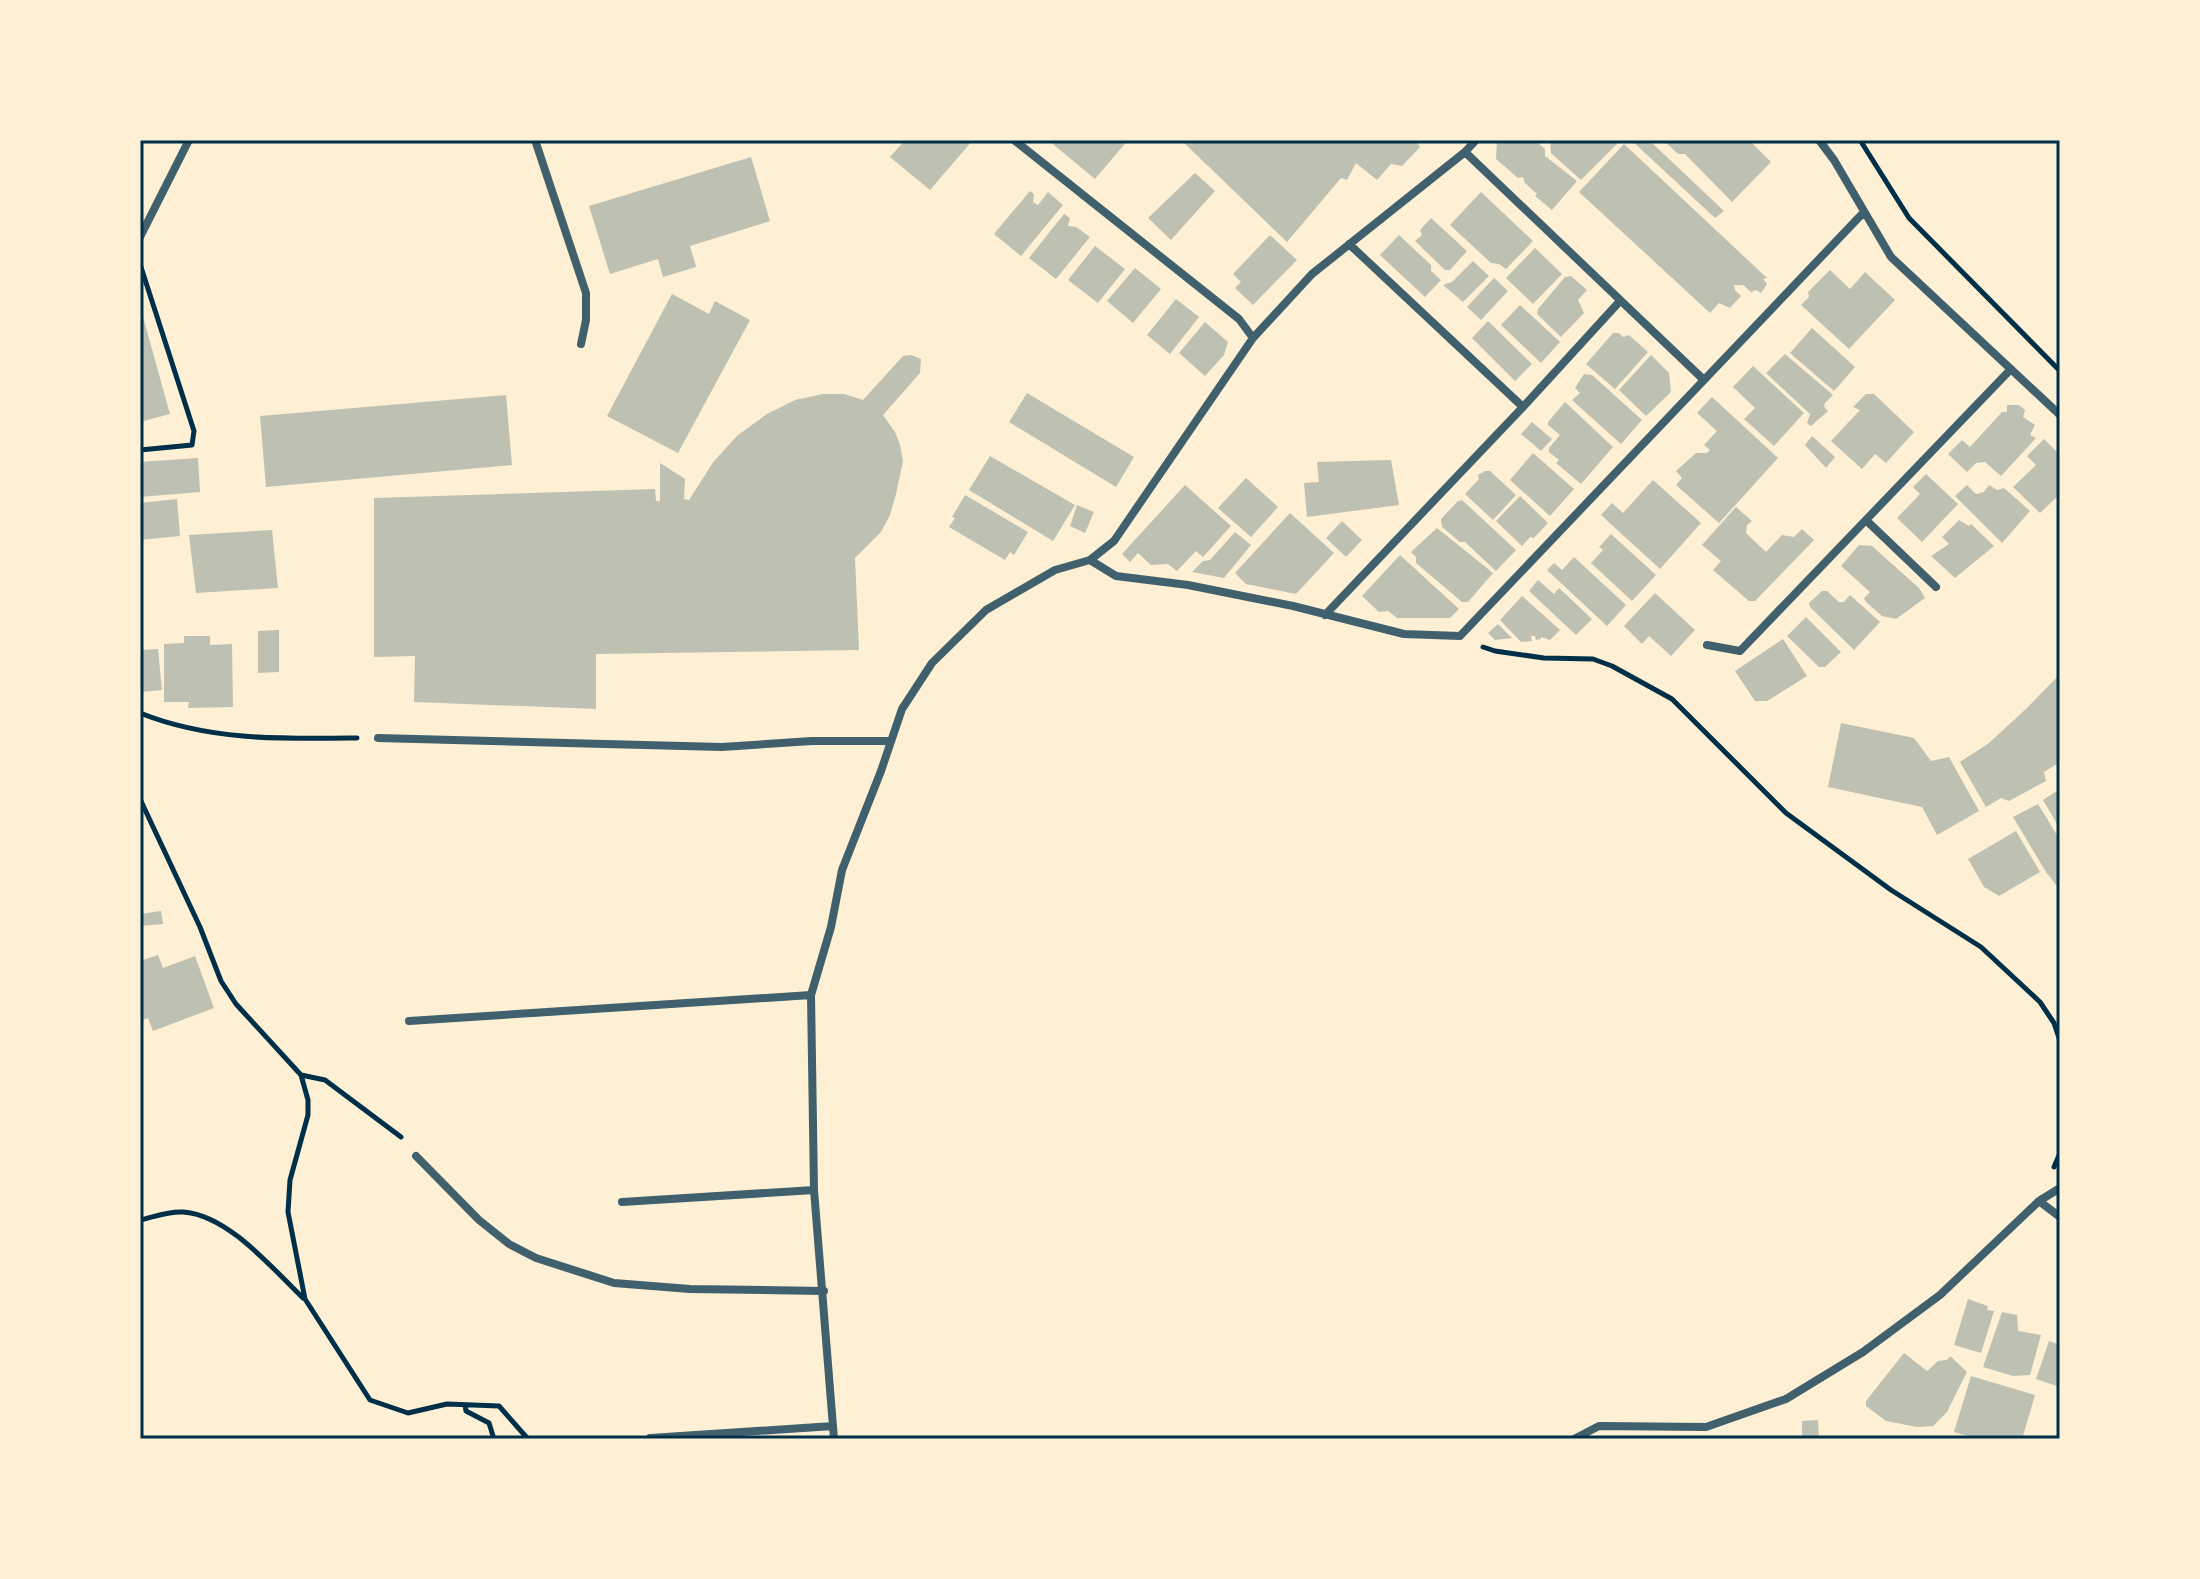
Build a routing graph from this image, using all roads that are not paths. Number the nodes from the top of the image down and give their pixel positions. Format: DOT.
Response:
graph roads {
  1 [pos="189,140"];
  2 [pos="535,140"];
  3 [pos="1014,140"];
  4 [pos="1476,140"];
  5 [pos="1819,140"];
  6 [pos="1465,152"];
  7 [pos="1863,213"];
  8 [pos="140,237"];
  9 [pos="1349,244"];
  10 [pos="1620,301"];
  11 [pos="1253,338"];
  12 [pos="581,344"];
  13 [pos="2011,369"];
  14 [pos="1704,380"];
  15 [pos="1523,407"];
  16 [pos="2060,415"];
  17 [pos="1867,521"];
  18 [pos="1090,560"];
  19 [pos="1936,587"];
  20 [pos="1325,615"];
  21 [pos="1707,645"];
  22 [pos="378,738"];
  23 [pos="889,741"];
  24 [pos="811,995"];
  25 [pos="409,1021"];
  26 [pos="416,1156"];
  27 [pos="2060,1188"];
  28 [pos="814,1190"];
  29 [pos="2039,1201"];
  30 [pos="622,1202"];
  31 [pos="2060,1217"];
  32 [pos="824,1291"];
  33 [pos="833,1426"];
  34 [pos="650,1438"];
  35 [pos="834,1439"];
  36 [pos="1574,1439"];
  1 -- 8 [label="street"];
  2 -- 12 [label="street"];
  3 -- 11 [label="street"];
  4 -- 6 [label="street"];
  5 -- 7 [label="street"];
  6 -- 9 [label="street"];
  6 -- 10 [label="street"];
  7 -- 13 [label="street"];
  7 -- 14 [label="street"];
  9 -- 11 [label="street"];
  9 -- 15 [label="street"];
  10 -- 14 [label="street"];
  10 -- 15 [label="street"];
  11 -- 18 [label="street"];
  13 -- 16 [label="street"];
  13 -- 17 [label="street"];
  14 -- 20 [label="street"];
  15 -- 20 [label="street"];
  17 -- 19 [label="street"];
  17 -- 21 [label="street"];
  18 -- 20 [label="street"];
  18 -- 23 [label="street"];
  22 -- 23 [label="street"];
  23 -- 24 [label="street"];
  24 -- 25 [label="street"];
  24 -- 28 [label="street"];
  26 -- 32 [label="street"];
  27 -- 29 [label="street"];
  28 -- 30 [label="street"];
  28 -- 32 [label="street"];
  29 -- 31 [label="street"];
  29 -- 36 [label="street"];
  32 -- 33 [label="street"];
  33 -- 34 [label="street"];
  33 -- 35 [label="street"];
}
